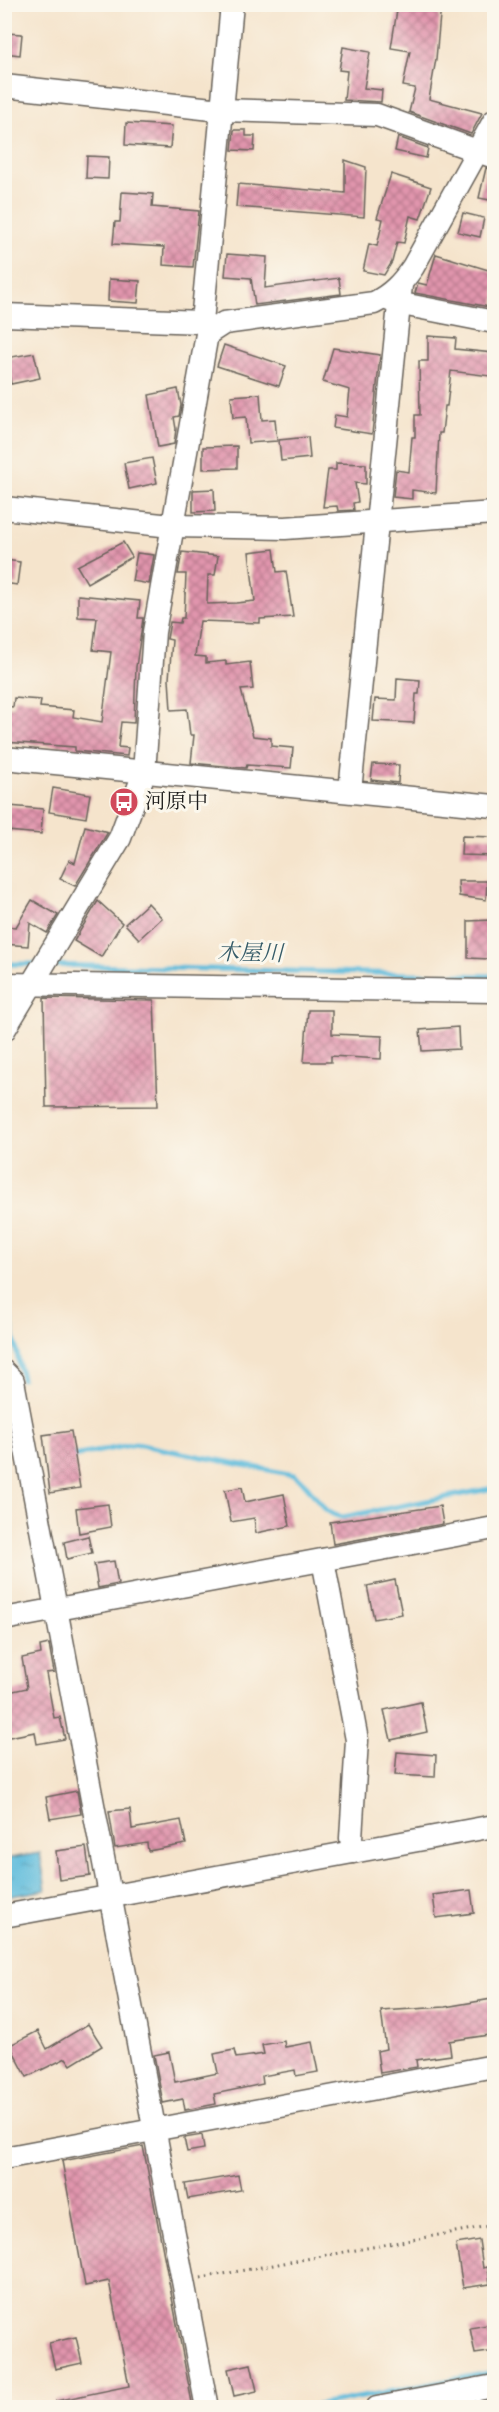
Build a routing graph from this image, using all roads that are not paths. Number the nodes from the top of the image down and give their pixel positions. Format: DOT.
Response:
graph roads {
  1 [pos="232,4"];
  2 [pos="4,86"];
  3 [pos="221,110"];
  4 [pos="495,121"];
  5 [pos="487,154"];
  6 [pos="394,295"];
  7 [pos="4,315"];
  8 [pos="495,322"];
  9 [pos="209,325"];
  10 [pos="4,508"];
  11 [pos="495,513"];
  12 [pos="377,522"];
  13 [pos="171,526"];
  14 [pos="4,758"];
  15 [pos="144,773"];
  16 [pos="350,791"];
  17 [pos="495,806"];
  18 [pos="4,984"];
  19 [pos="32,984"];
  20 [pos="495,991"];
  21 [pos="4,1030"];
  22 [pos="4,1372"];
  23 [pos="495,1528"];
  24 [pos="323,1560"];
  25 [pos="57,1609"];
  26 [pos="4,1618"];
  27 [pos="495,1826"];
  28 [pos="352,1847"];
  29 [pos="111,1897"];
  30 [pos="4,1916"];
  31 [pos="495,2066"];
  32 [pos="154,2130"];
  33 [pos="4,2158"];
  34 [pos="495,2386"];
  35 [pos="425,2403"];
  36 [pos="207,2408"];
  37 [pos="377,2408"];
  1 -- 3 [label="street"];
  2 -- 3 [label="street"];
  3 -- 5 [label="street"];
  3 -- 9 [label="street"];
  4 -- 5 [label="street"];
  5 -- 6 [label="street"];
  6 -- 8 [label="street"];
  6 -- 9 [label="street"];
  6 -- 12 [label="street"];
  7 -- 9 [label="street"];
  9 -- 13 [label="street"];
  10 -- 13 [label="street"];
  11 -- 12 [label="street"];
  12 -- 13 [label="street"];
  12 -- 16 [label="street"];
  13 -- 15 [label="street"];
  14 -- 15 [label="street"];
  15 -- 16 [label="street"];
  15 -- 19 [label="street"];
  16 -- 17 [label="street"];
  18 -- 19 [label="street"];
  19 -- 20 [label="street"];
  19 -- 21 [label="street"];
  22 -- 25 [label="street"];
  23 -- 24 [label="street"];
  24 -- 25 [label="street"];
  24 -- 28 [label="street"];
  25 -- 26 [label="street"];
  25 -- 29 [label="street"];
  27 -- 28 [label="street"];
  28 -- 29 [label="street"];
  29 -- 30 [label="street"];
  29 -- 32 [label="street"];
  31 -- 32 [label="street"];
  32 -- 33 [label="street"];
  32 -- 36 [label="street"];
  34 -- 35 [label="street"];
  35 -- 37 [label="street"];
}
